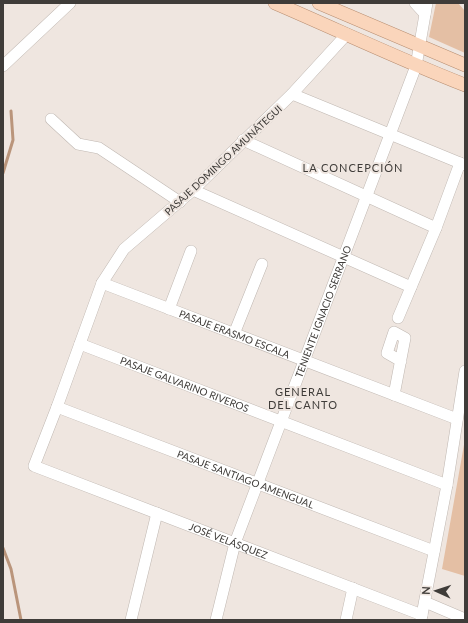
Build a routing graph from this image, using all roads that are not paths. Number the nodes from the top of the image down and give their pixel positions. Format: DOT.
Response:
graph roads {
  1 [pos="70,3"];
  2 [pos="275,3"];
  3 [pos="319,3"];
  4 [pos="415,3"];
  5 [pos="426,8"];
  6 [pos="347,34"];
  7 [pos="420,46"];
  8 [pos="465,65"];
  9 [pos="3,66"];
  10 [pos="416,66"];
  11 [pos="465,85"];
  12 [pos="292,94"];
  13 [pos="51,119"];
  14 [pos="390,134"];
  15 [pos="243,140"];
  16 [pos="463,164"];
  17 [pos="193,190"];
  18 [pos="367,196"];
  19 [pos="180,202"];
  20 [pos="436,228"];
  21 [pos="191,251"];
  22 [pos="344,257"];
  23 [pos="262,264"];
  24 [pos="102,283"];
  25 [pos="412,287"];
  26 [pos="169,309"];
  27 [pos="398,318"];
  28 [pos="234,334"];
  29 [pos="80,344"];
  30 [pos="304,361"];
  31 [pos="401,361"];
  32 [pos="465,371"];
  33 [pos="394,395"];
  34 [pos="57,407"];
  35 [pos="457,419"];
  36 [pos="281,421"];
  37 [pos="34,466"];
  38 [pos="257,483"];
  39 [pos="447,485"];
  40 [pos="156,513"];
  41 [pos="235,543"];
  42 [pos="434,551"];
  43 [pos="353,588"];
  44 [pos="425,602"];
  45 [pos="422,617"];
  46 [pos="465,619"];
  47 [pos="131,620"];
  48 [pos="216,620"];
  49 [pos="346,620"];
  1 -- 9 [label="street"];
  2 -- 6 [label="main road"];
  3 -- 7 [label="main road"];
  4 -- 5 [label="street"];
  5 -- 7 [label="street, TENIENTE IGNACIO SERRANO"];
  6 -- 10 [label="main road"];
  6 -- 12 [label="street, PASAJE DOMINGO AMUNÁTEGUI"];
  7 -- 8 [label="main road"];
  7 -- 10 [label="street, TENIENTE IGNACIO SERRANO"];
  10 -- 11 [label="main road"];
  10 -- 14 [label="street, TENIENTE IGNACIO SERRANO"];
  12 -- 14 [label="street"];
  12 -- 15 [label="street, PASAJE DOMINGO AMUNÁTEGUI"];
  13 -- 19 [label="street"];
  14 -- 16 [label="street"];
  14 -- 18 [label="street, TENIENTE IGNACIO SERRANO"];
  15 -- 17 [label="street, PASAJE DOMINGO AMUNÁTEGUI"];
  15 -- 18 [label="street"];
  16 -- 20 [label="street"];
  17 -- 19 [label="street, PASAJE DOMINGO AMUNÁTEGUI"];
  17 -- 22 [label="street"];
  18 -- 20 [label="street"];
  18 -- 22 [label="street, TENIENTE IGNACIO SERRANO"];
  19 -- 24 [label="street, PASAJE DOMINGO AMUNÁTEGUI"];
  20 -- 25 [label="street"];
  21 -- 26 [label="street"];
  22 -- 25 [label="street"];
  22 -- 30 [label="street, TENIENTE IGNACIO SERRANO"];
  23 -- 28 [label="street"];
  24 -- 26 [label="street, PASAJE ERASMO ESCALA"];
  24 -- 29 [label="street, PASAJE DOMINGO AMUNÁTEGUI"];
  25 -- 27 [label="street"];
  26 -- 28 [label="street, PASAJE ERASMO ESCALA"];
  28 -- 30 [label="street, PASAJE ERASMO ESCALA"];
  29 -- 34 [label="street, PASAJE DOMINGO AMUNÁTEGUI"];
  29 -- 36 [label="street, PASAJE GALVARINO RIVEROS"];
  30 -- 33 [label="street, PASAJE ERASMO ESCALA"];
  30 -- 36 [label="street, TENIENTE IGNACIO SERRANO"];
  31 -- 33 [label="street"];
  32 -- 35 [label="street"];
  33 -- 35 [label="street, PASAJE ERASMO ESCALA"];
  34 -- 37 [label="street, PASAJE DOMINGO AMUNÁTEGUI"];
  34 -- 38 [label="street, PASAJE SANTIAGO AMENGUAL"];
  35 -- 39 [label="street"];
  36 -- 38 [label="street, TENIENTE IGNACIO SERRANO"];
  36 -- 39 [label="street, PASAJE GALVARINO RIVEROS"];
  37 -- 40 [label="street, JOSÉ VELÁSQUEZ"];
  38 -- 41 [label="street, TENIENTE IGNACIO SERRANO"];
  38 -- 42 [label="street, PASAJE SANTIAGO AMENGUAL"];
  39 -- 42 [label="street"];
  40 -- 41 [label="street, JOSÉ VELÁSQUEZ"];
  40 -- 47 [label="street"];
  41 -- 43 [label="street, JOSÉ VELÁSQUEZ"];
  41 -- 48 [label="street, TENIENTE IGNACIO SERRANO"];
  42 -- 44 [label="street"];
  43 -- 45 [label="street, JOSÉ VELÁSQUEZ"];
  43 -- 49 [label="street"];
  44 -- 45 [label="street"];
  44 -- 46 [label="street"];
}
